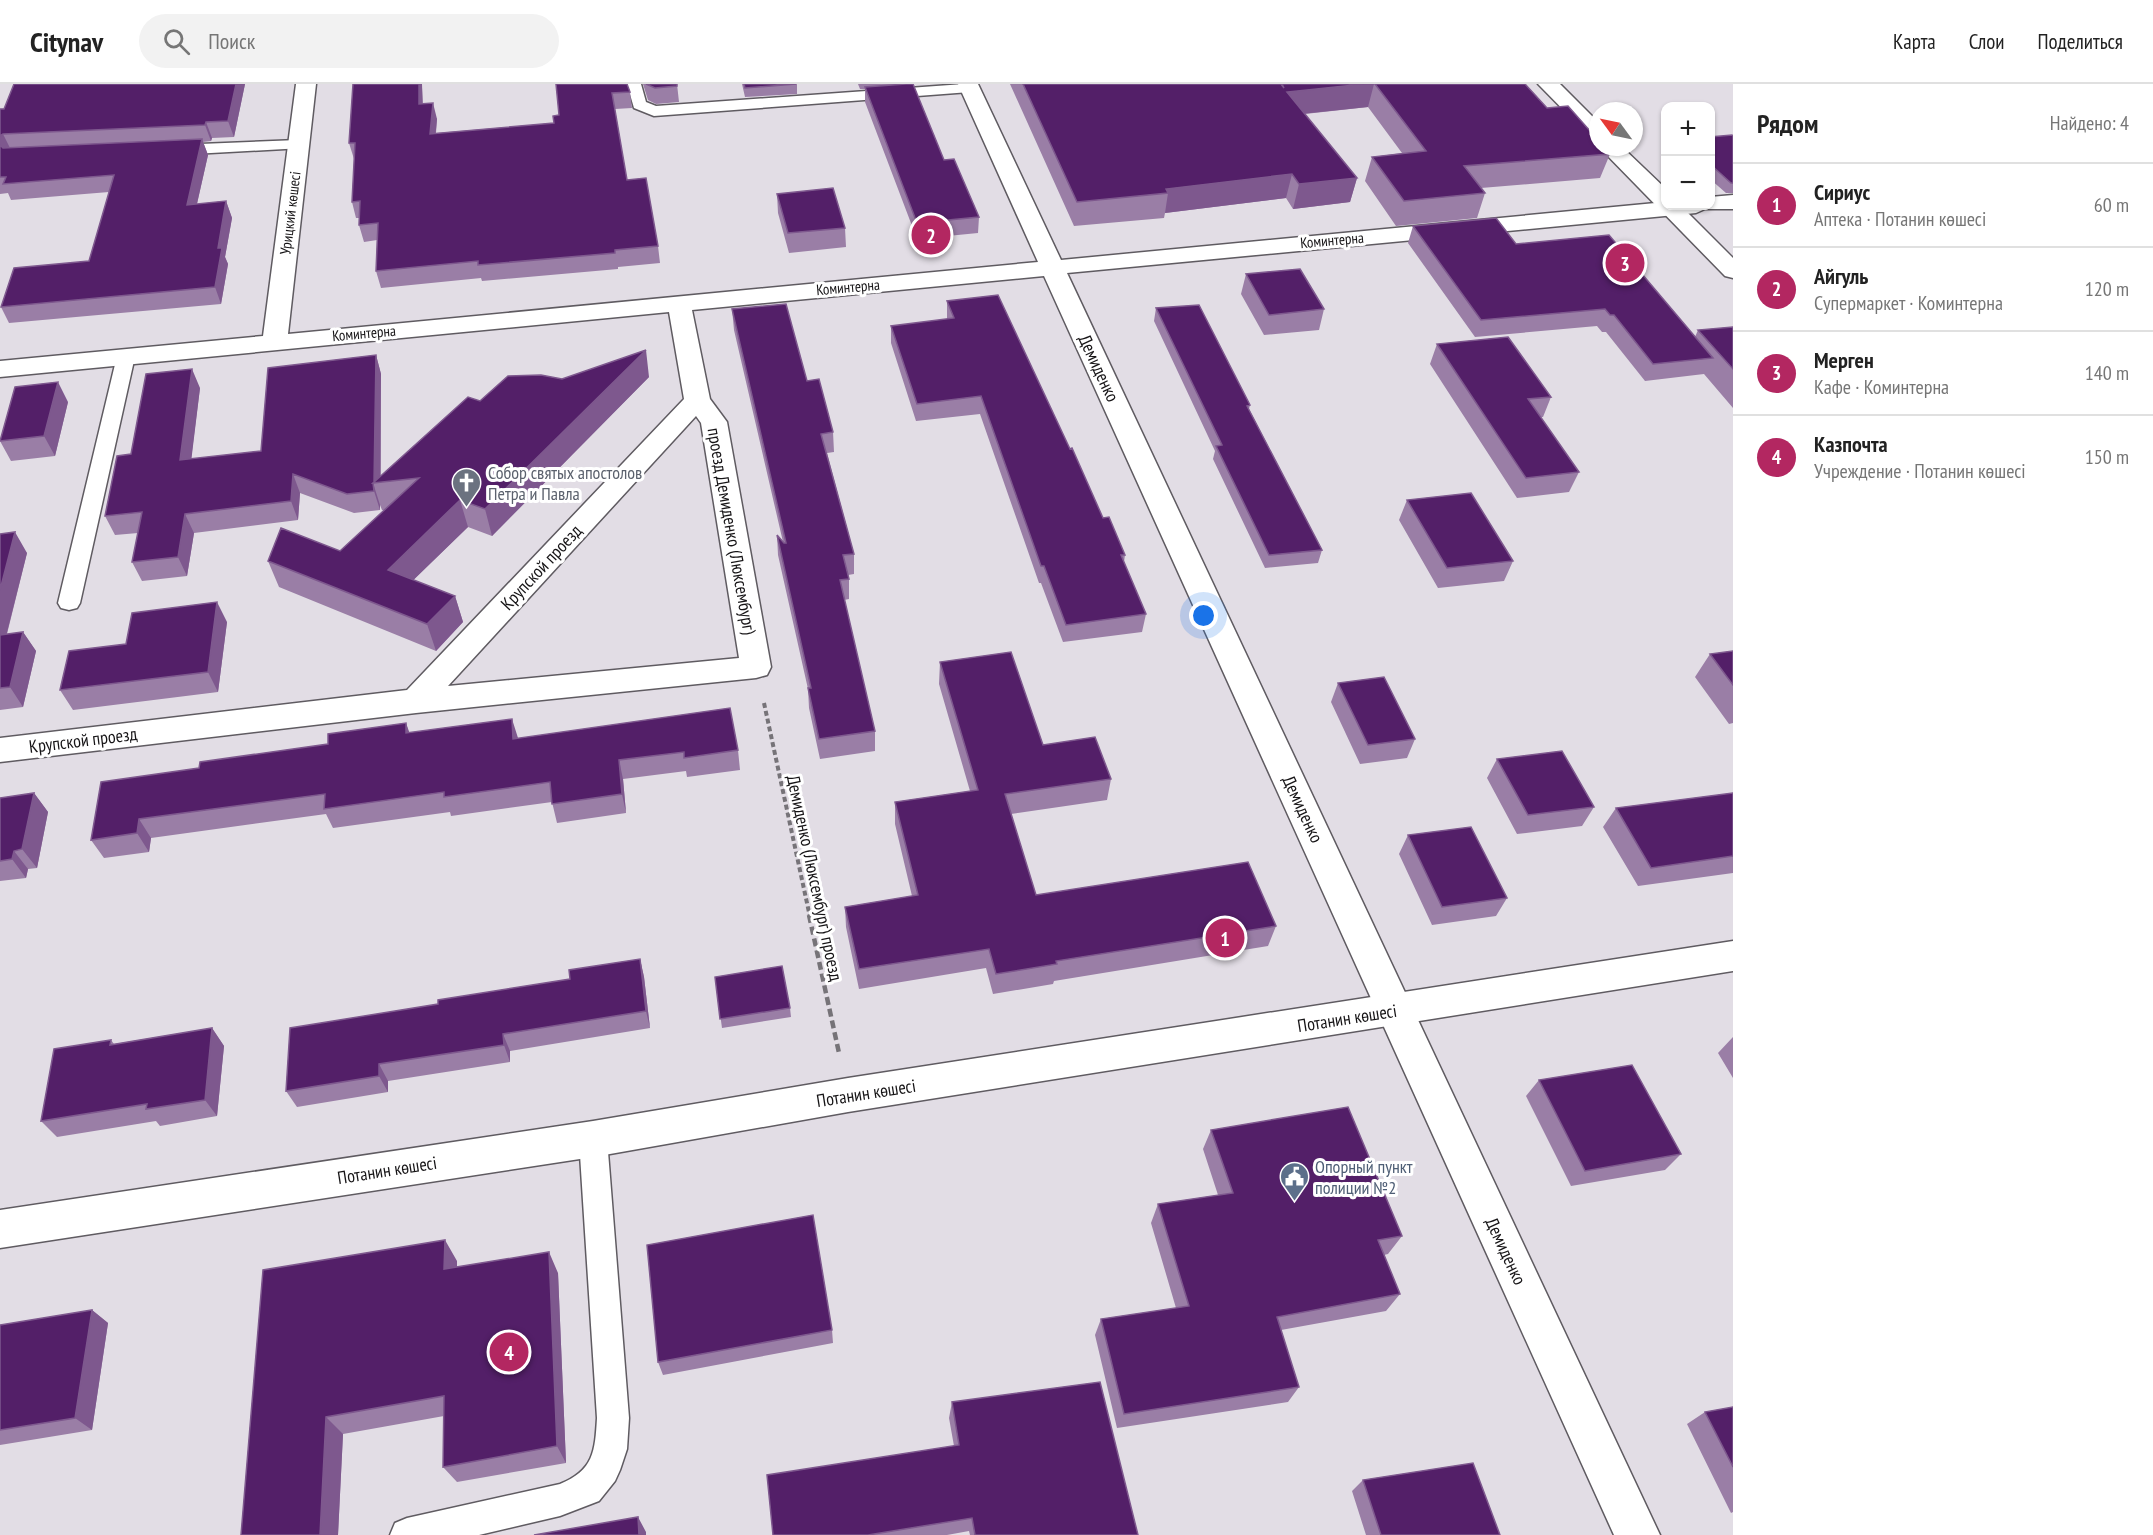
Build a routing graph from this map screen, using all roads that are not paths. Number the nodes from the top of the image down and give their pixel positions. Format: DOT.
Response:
graph roads {
  1 [pos="306,84"];
  2 [pos="634,84"];
  3 [pos="1548,84"];
  4 [pos="969,86"];
  5 [pos="1589,125"];
  6 [pos="298,145"];
  7 [pos="155,151"];
  8 [pos="1619,156"];
  9 [pos="1661,198"];
  10 [pos="1733,202"];
  11 [pos="1715,204"];
  12 [pos="1661,206"];
  13 [pos="1673,210"];
  14 [pos="1053,267"];
  15 [pos="1733,271"];
  16 [pos="680,303"];
  17 [pos="274,342"];
  18 [pos="126,356"];
  19 [pos="2,374"];
  20 [pos="697,400"];
  21 [pos="69,603"];
  22 [pos="756,667"];
  23 [pos="416,701"];
  24 [pos="0,750"];
  25 [pos="1733,956"];
  26 [pos="1395,1010"];
  27 [pos="593,1139"];
  28 [pos="0,1229"];
  29 [pos="407,1535"];
  30 [pos="1637,1535"];
  1 -- 6 [label="street, Урицкий көшесі"];
  2 -- 4 [label="lane"];
  3 -- 5 [label="street"];
  4 -- 14 [label="street, Демиденко"];
  6 -- 7 [label="lane"];
  6 -- 17 [label="street, Урицкий көшесі"];
  8 -- 9 [label="street"];
  10 -- 11 [label="street"];
  12 -- 14 [label="street, Коминтерна"];
  13 -- 15 [label="street"];
  14 -- 16 [label="street, Коминтерна"];
  14 -- 26 [label="street, Демиденко"];
  16 -- 17 [label="street, Коминтерна"];
  16 -- 20 [label="street"];
  17 -- 18 [label="street, Коминтерна"];
  18 -- 19 [label="street, Коминтерна"];
  18 -- 21 [label="lane"];
  20 -- 22 [label="street, проезд Демиденко (Люксембург)"];
  20 -- 23 [label="street, Крупской проезд"];
  22 -- 23 [label="street, Крупской проезд"];
  23 -- 24 [label="street, Крупской проезд"];
  25 -- 26 [label="street, Потанин көшесі"];
  26 -- 27 [label="street, Потанин көшесі"];
  26 -- 30 [label="street, Демиденко"];
  27 -- 28 [label="street, Потанин көшесі"];
  27 -- 29 [label="lane"];
}
